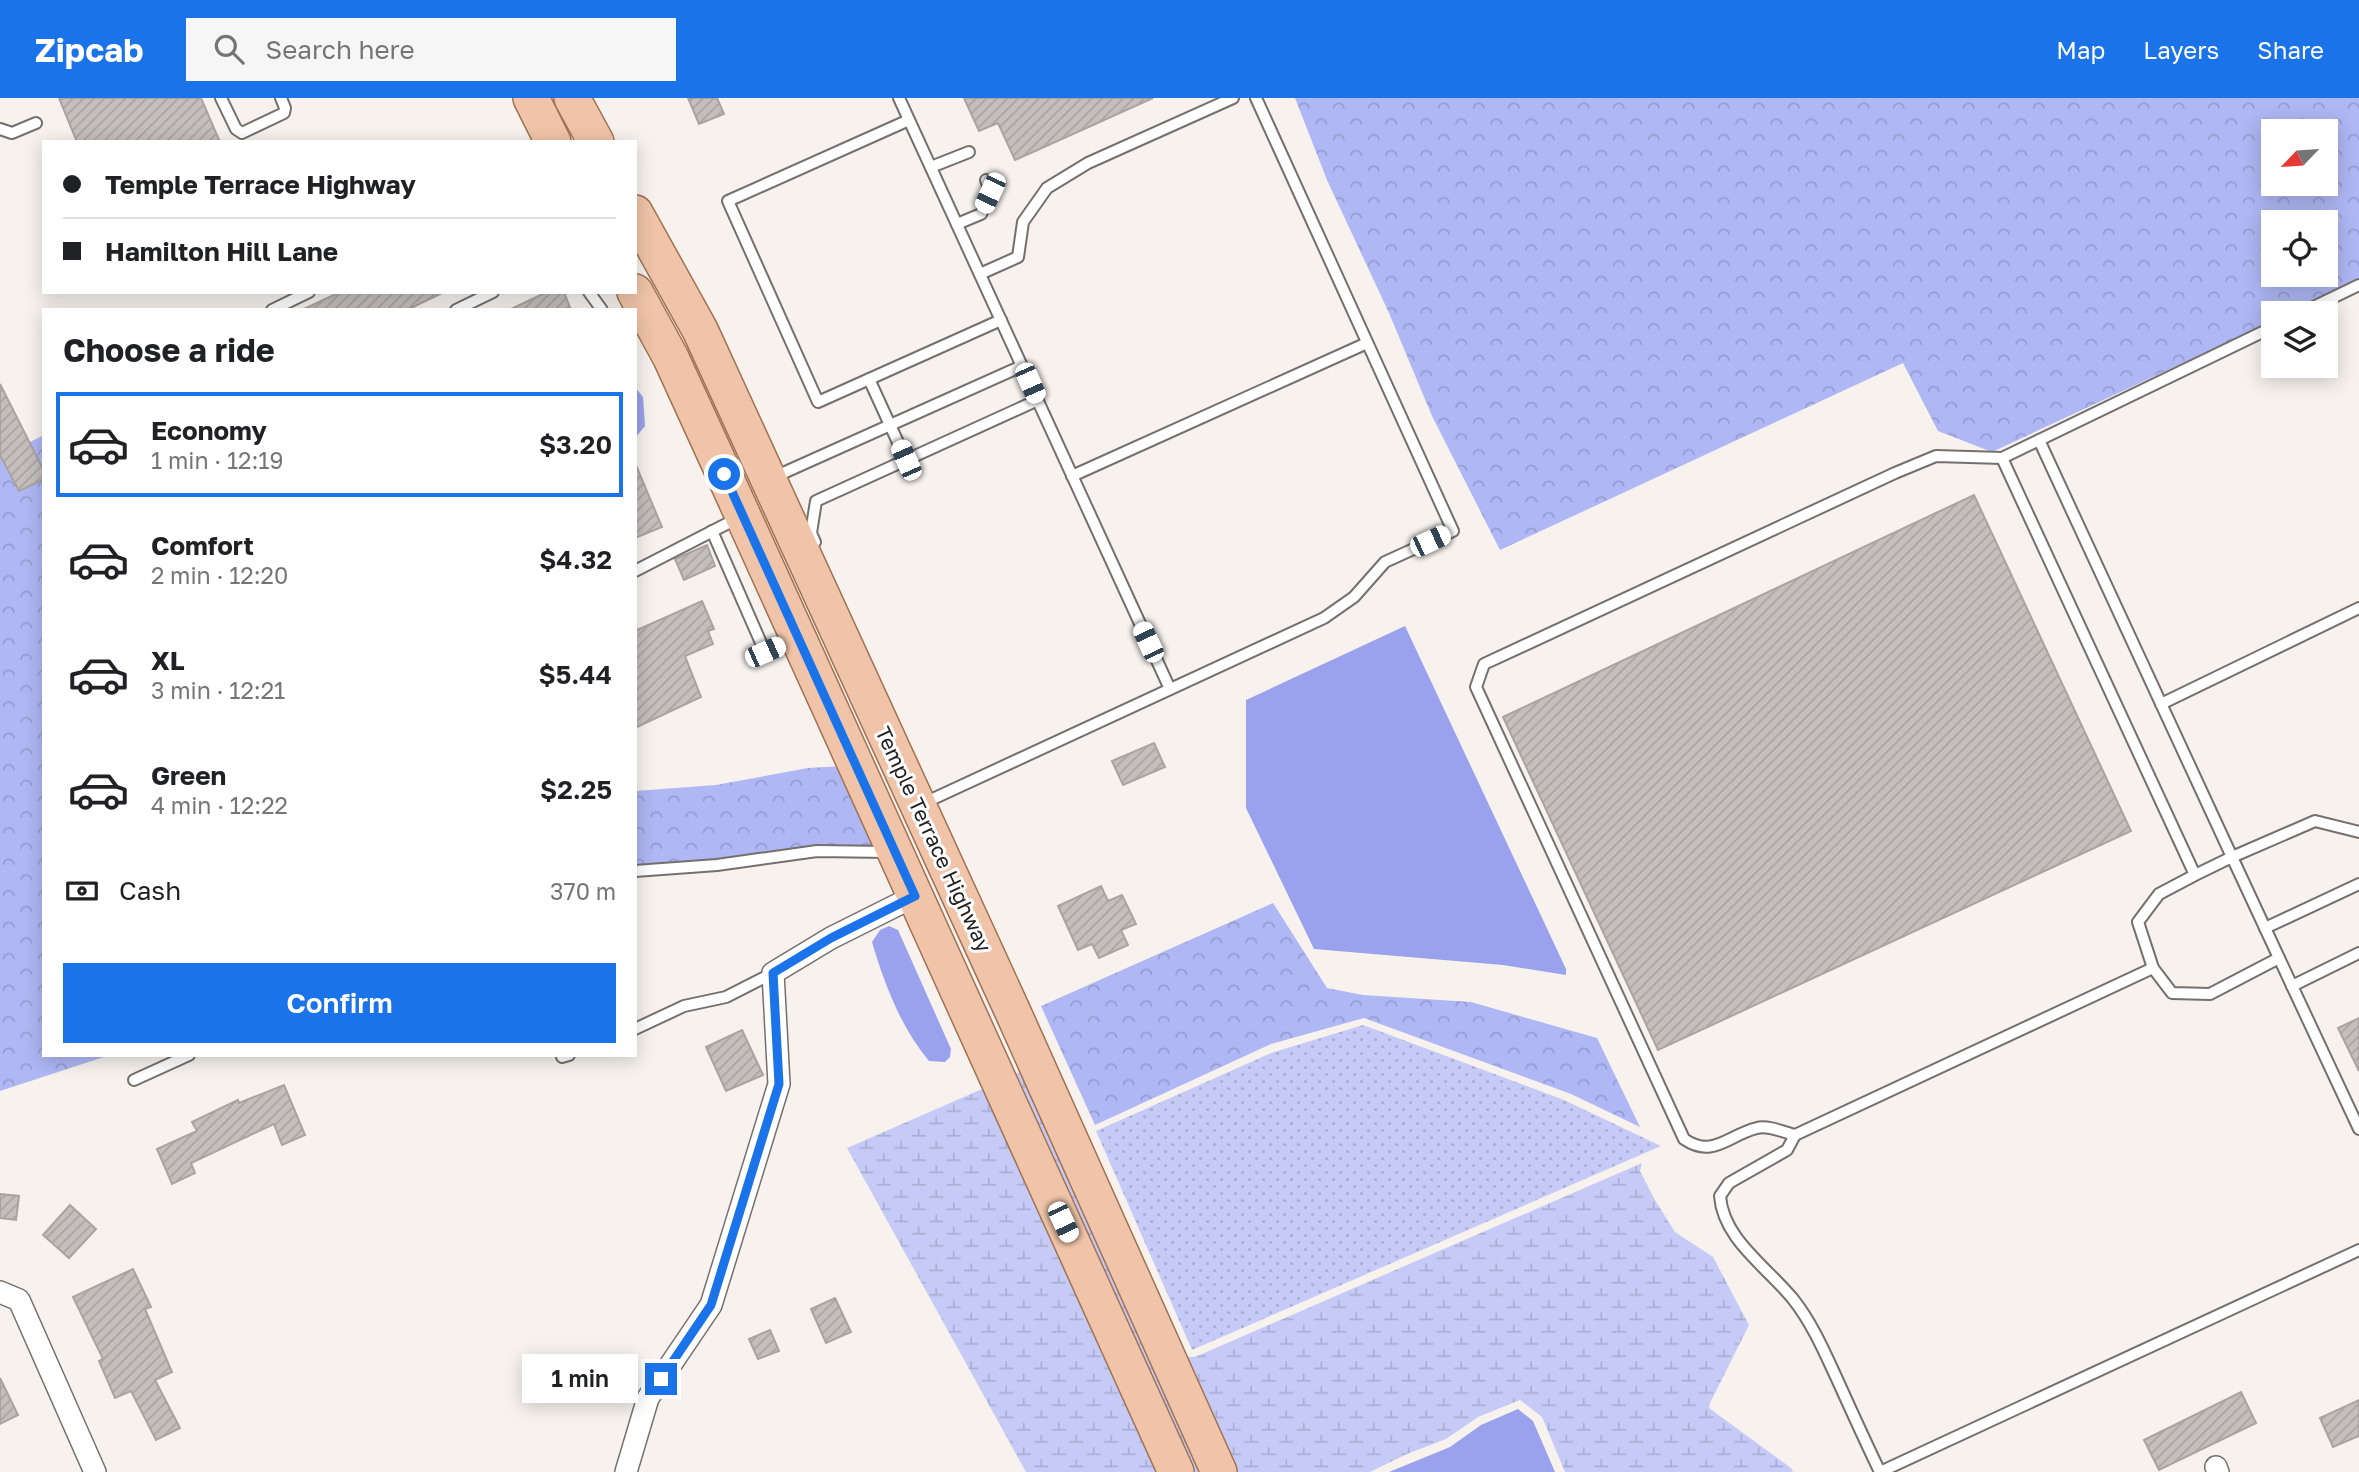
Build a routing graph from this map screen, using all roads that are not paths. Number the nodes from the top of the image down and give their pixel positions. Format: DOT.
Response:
graph roads {
  1 [pos="221,98"];
  2 [pos="281,98"];
  3 [pos="531,98"];
  4 [pos="572,98"];
  5 [pos="899,98"];
  6 [pos="1233,98"];
  7 [pos="1256,98"];
  8 [pos="909,120"];
  9 [pos="36,123"];
  10 [pos="0,129"];
  11 [pos="552,140"];
  12 [pos="595,140"];
  13 [pos="969,152"];
  14 [pos="931,167"];
  15 [pos="986,180"];
  16 [pos="637,217"];
  17 [pos="957,224"];
  18 [pos="980,274"];
  19 [pos="2359,285"];
  20 [pos="305,294"];
  21 [pos="489,294"];
  22 [pos="2326,301"];
  23 [pos="276,308"];
  24 [pos="460,308"];
  25 [pos="640,310"];
  26 [pos="1001,320"];
  27 [pos="2261,333"];
  28 [pos="1367,343"];
  29 [pos="1022,366"];
  30 [pos="869,379"];
  31 [pos="1038,400"];
  32 [pos="891,425"];
  33 [pos="2039,440"];
  34 [pos="2002,458"];
  35 [pos="906,460"];
  36 [pos="1072,477"];
  37 [pos="769,480"];
  38 [pos="743,516"];
  39 [pos="712,531"];
  40 [pos="821,558"];
  41 [pos="637,570"];
  42 [pos="2359,608"];
  43 [pos="798,637"];
  44 [pos="1170,689"];
  45 [pos="2161,704"];
  46 [pos="918,805"];
  47 [pos="2359,832"];
  48 [pos="895,852"];
  49 [pos="2232,857"];
  50 [pos="637,871"];
  51 [pos="2195,875"];
  52 [pos="2359,884"];
  53 [pos="915,896"];
  54 [pos="2265,928"];
  55 [pos="2359,953"];
  56 [pos="2279,958"];
  57 [pos="2153,968"];
  58 [pos="773,973"];
  59 [pos="2292,986"];
  60 [pos="637,1028"];
  61 [pos="1032,1055"];
  62 [pos="185,1057"];
  63 [pos="995,1073"];
  64 [pos="134,1080"];
  65 [pos="2359,1129"];
  66 [pos="1795,1135"];
  67 [pos="2359,1250"];
  68 [pos="0,1292"];
  69 [pos="95,1472"];
  70 [pos="626,1472"];
  71 [pos="1176,1472"];
  72 [pos="1219,1472"];
  1 -- 2 [label="lane"];
  3 -- 11 [label="main road"];
  4 -- 12 [label="main road"];
  5 -- 8 [label="lane"];
  6 -- 18 [label="lane"];
  7 -- 28 [label="lane"];
  8 -- 14 [label="lane"];
  8 -- 30 [label="lane"];
  9 -- 10 [label="lane"];
  13 -- 14 [label="lane"];
  14 -- 17 [label="lane"];
  15 -- 17 [label="lane"];
  16 -- 37 [label="main road, Temple Terrace Highway"];
  17 -- 18 [label="lane"];
  18 -- 26 [label="lane"];
  19 -- 22 [label="lane"];
  20 -- 23 [label="lane"];
  21 -- 24 [label="lane"];
  25 -- 38 [label="main road, Temple Terrace Highway"];
  26 -- 29 [label="lane"];
  26 -- 30 [label="lane"];
  27 -- 33 [label="lane"];
  28 -- 36 [label="lane"];
  28 -- 44 [label="lane"];
  29 -- 31 [label="lane"];
  29 -- 32 [label="lane"];
  30 -- 32 [label="lane"];
  31 -- 35 [label="lane"];
  31 -- 36 [label="lane"];
  32 -- 35 [label="lane"];
  32 -- 37 [label="lane"];
  33 -- 34 [label="lane"];
  33 -- 45 [label="lane"];
  34 -- 51 [label="lane"];
  34 -- 66 [label="lane"];
  35 -- 40 [label="lane"];
  36 -- 44 [label="lane"];
  37 -- 46 [label="main road, Temple Terrace Highway"];
  38 -- 39 [label="lane"];
  38 -- 43 [label="main road, Temple Terrace Highway"];
  39 -- 41 [label="lane"];
  39 -- 43 [label="lane"];
  42 -- 45 [label="lane"];
  43 -- 48 [label="main road, Temple Terrace Highway"];
  44 -- 46 [label="lane"];
  45 -- 49 [label="lane"];
  46 -- 61 [label="main road, Temple Terrace Highway"];
  47 -- 49 [label="lane"];
  48 -- 50 [label="lane"];
  48 -- 53 [label="main road, Temple Terrace Highway"];
  49 -- 51 [label="lane"];
  49 -- 54 [label="lane"];
  51 -- 57 [label="lane"];
  52 -- 54 [label="lane"];
  53 -- 58 [label="street"];
  53 -- 63 [label="main road, Temple Terrace Highway"];
  54 -- 56 [label="lane"];
  55 -- 59 [label="lane"];
  56 -- 57 [label="lane"];
  56 -- 59 [label="lane"];
  57 -- 66 [label="lane"];
  58 -- 60 [label="lane"];
  58 -- 70 [label="street"];
  59 -- 65 [label="lane"];
  61 -- 63 [label="main road"];
  61 -- 72 [label="main road, Temple Terrace Highway"];
  62 -- 64 [label="lane"];
  63 -- 71 [label="main road, Temple Terrace Highway"];
  66 -- 67 [label="lane"];
  68 -- 69 [label="street"];
}
